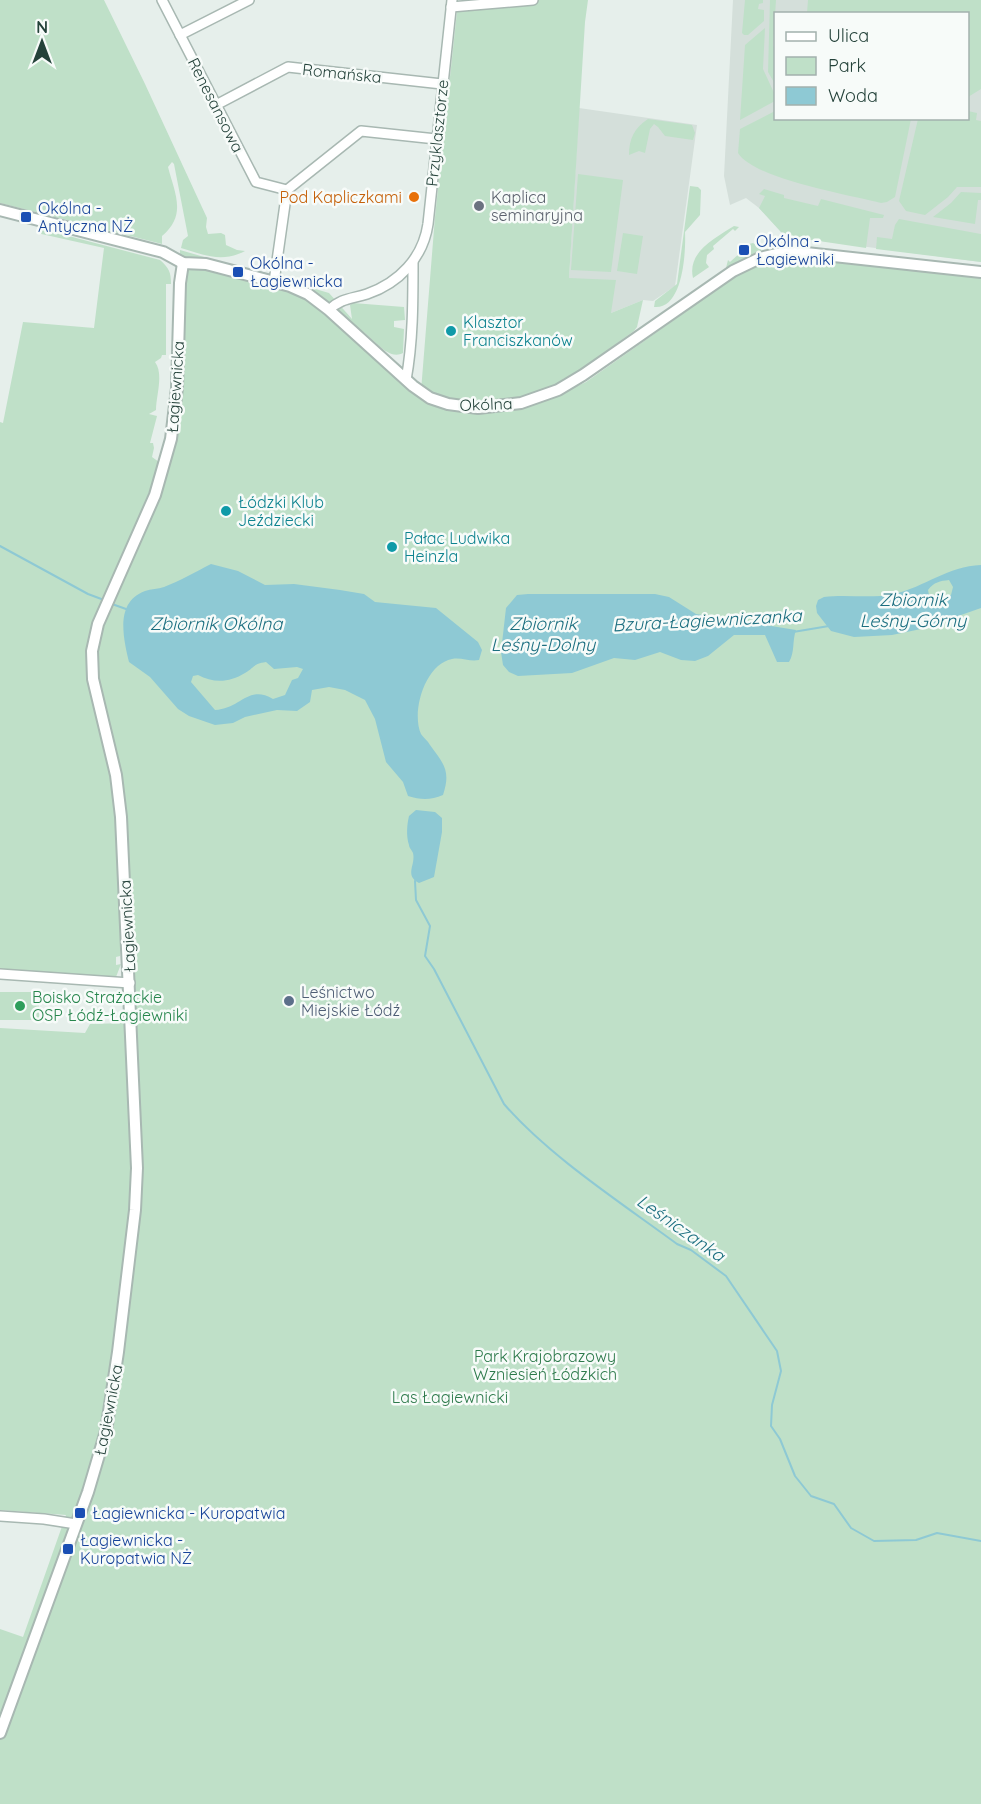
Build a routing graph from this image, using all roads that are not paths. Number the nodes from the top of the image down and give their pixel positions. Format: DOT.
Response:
graph roads {
  1 [pos="162,0"];
  2 [pos="249,0"];
  3 [pos="533,0"];
  4 [pos="452,3"];
  5 [pos="180,35"];
  6 [pos="442,84"];
  7 [pos="216,105"];
  8 [pos="436,139"];
  9 [pos="286,190"];
  10 [pos="0,210"];
  11 [pos="183,263"];
  12 [pos="413,263"];
  13 [pos="981,272"];
  14 [pos="274,282"];
  15 [pos="329,310"];
  16 [pos="406,380"];
  17 [pos="0,974"];
  18 [pos="130,983"];
  19 [pos="0,1516"];
  20 [pos="76,1524"];
  21 [pos="0,1733"];
  1 -- 5 [label="street, Renesansowa"];
  2 -- 5 [label="street"];
  3 -- 4 [label="street"];
  4 -- 6 [label="street, Przyklasztorze"];
  5 -- 7 [label="street, Renesansowa"];
  6 -- 7 [label="street, Romańska"];
  6 -- 8 [label="street, Przyklasztorze"];
  7 -- 9 [label="street, Renesansowa"];
  8 -- 9 [label="street"];
  8 -- 12 [label="street, Przyklasztorze"];
  9 -- 14 [label="street"];
  10 -- 11 [label="street, Okólna"];
  11 -- 14 [label="street, Okólna"];
  11 -- 18 [label="street, Łagiewnicka"];
  12 -- 15 [label="street, Przyklasztorze"];
  12 -- 16 [label="street, Przyklasztorze"];
  13 -- 16 [label="street, Okólna"];
  14 -- 15 [label="street, Okólna"];
  15 -- 16 [label="street, Okólna"];
  17 -- 18 [label="street"];
  18 -- 20 [label="street, Łagiewnicka"];
  19 -- 20 [label="street"];
  20 -- 21 [label="street, Łagiewnicka"];
}
